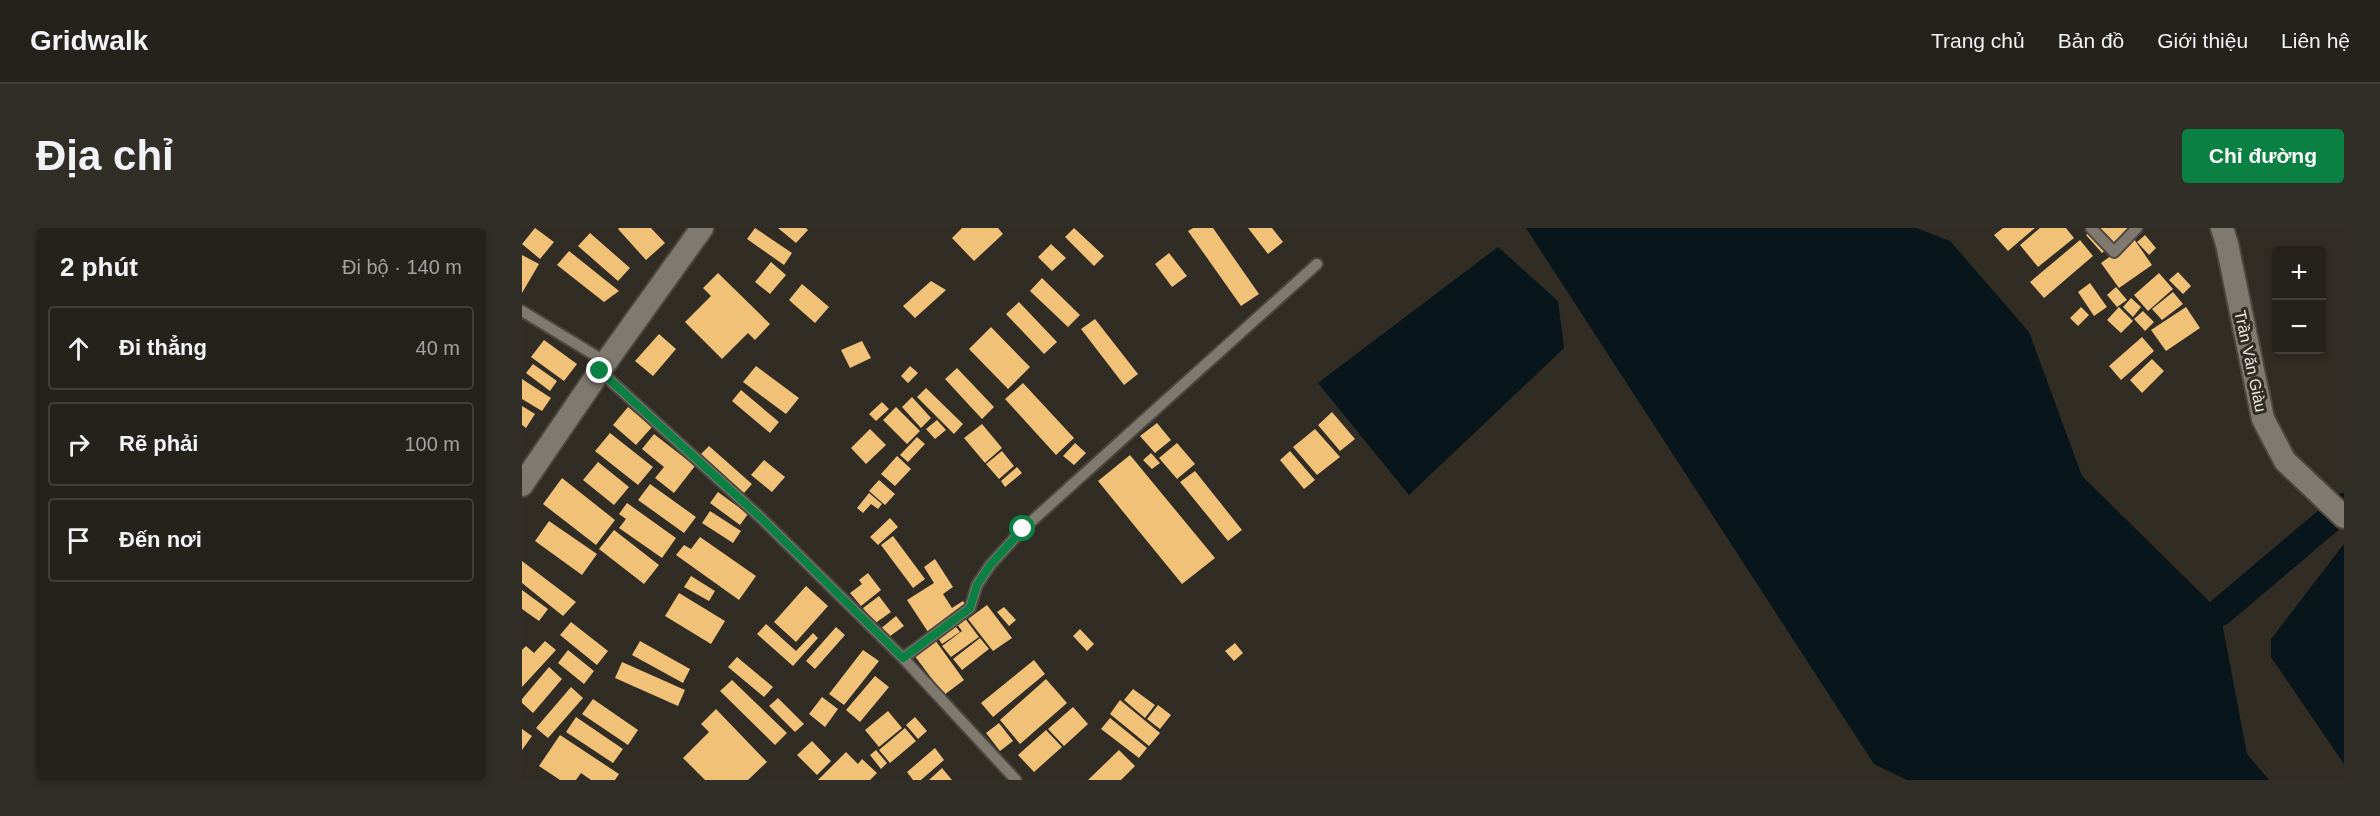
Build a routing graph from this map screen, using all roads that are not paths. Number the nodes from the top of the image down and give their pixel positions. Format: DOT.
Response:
graph roads {
  1 [pos="702,228"];
  2 [pos="2091,228"];
  3 [pos="2137,228"];
  4 [pos="2222,228"];
  5 [pos="1317,264"];
  6 [pos="522,311"];
  7 [pos="603,367"];
  8 [pos="522,485"];
  9 [pos="2344,517"];
  10 [pos="903,658"];
  11 [pos="1016,780"];
  1 -- 7 [label="street"];
  2 -- 3 [label="lane"];
  4 -- 9 [label="street, Trần Văn Giàu"];
  5 -- 10 [label="lane"];
  6 -- 7 [label="lane"];
  7 -- 8 [label="street"];
  7 -- 10 [label="lane"];
  10 -- 11 [label="lane"];
}
